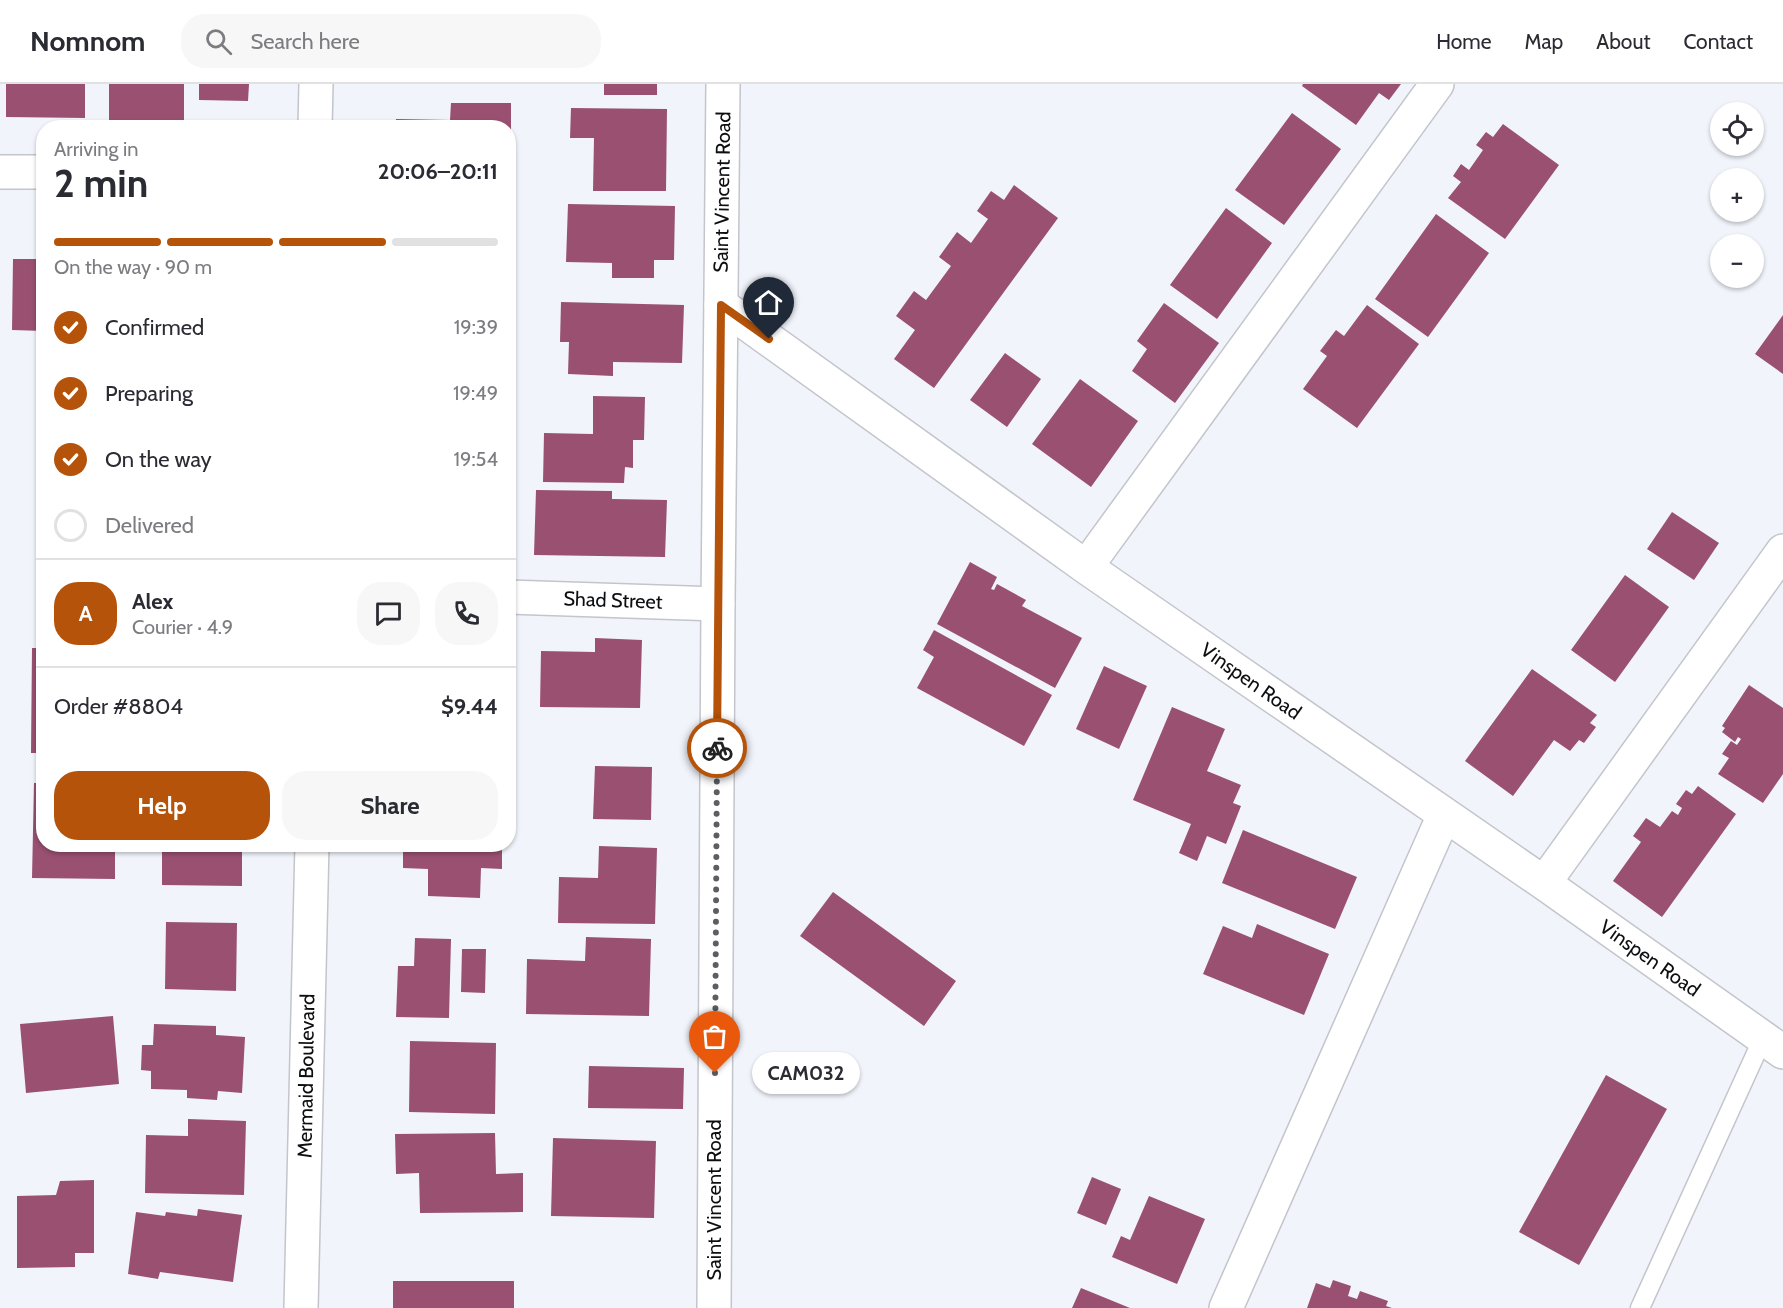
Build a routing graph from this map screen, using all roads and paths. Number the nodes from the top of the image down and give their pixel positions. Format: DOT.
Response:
graph roads {
  1 [pos="316,84"];
  2 [pos="723,84"];
  3 [pos="1437,84"];
  4 [pos="315,120"];
  5 [pos="0,172"];
  6 [pos="36,172"];
  7 [pos="721,305"];
  8 [pos="1783,551"];
  9 [pos="1086,567"];
  10 [pos="516,597"];
  11 [pos="718,604"];
  12 [pos="1444,815"];
  13 [pos="312,852"];
  14 [pos="1544,883"];
  15 [pos="1773,1045"];
  16 [pos="301,1308"];
  17 [pos="714,1308"];
  18 [pos="1226,1308"];
  19 [pos="1640,1308"];
  1 -- 4 [label="street"];
  2 -- 7 [label="street, Saint Vincent Road"];
  3 -- 9 [label="street"];
  5 -- 6 [label="street"];
  7 -- 9 [label="street, Vinspen Road"];
  7 -- 11 [label="street, Saint Vincent Road"];
  8 -- 14 [label="street"];
  9 -- 12 [label="street, Vinspen Road"];
  10 -- 11 [label="street, Shad Street"];
  11 -- 17 [label="street, Saint Vincent Road"];
  12 -- 14 [label="street, Vinspen Road"];
  12 -- 18 [label="street"];
  13 -- 16 [label="street, Mermaid Boulevard"];
  14 -- 15 [label="street, Vinspen Road"];
  15 -- 19 [label="lane"];
}
